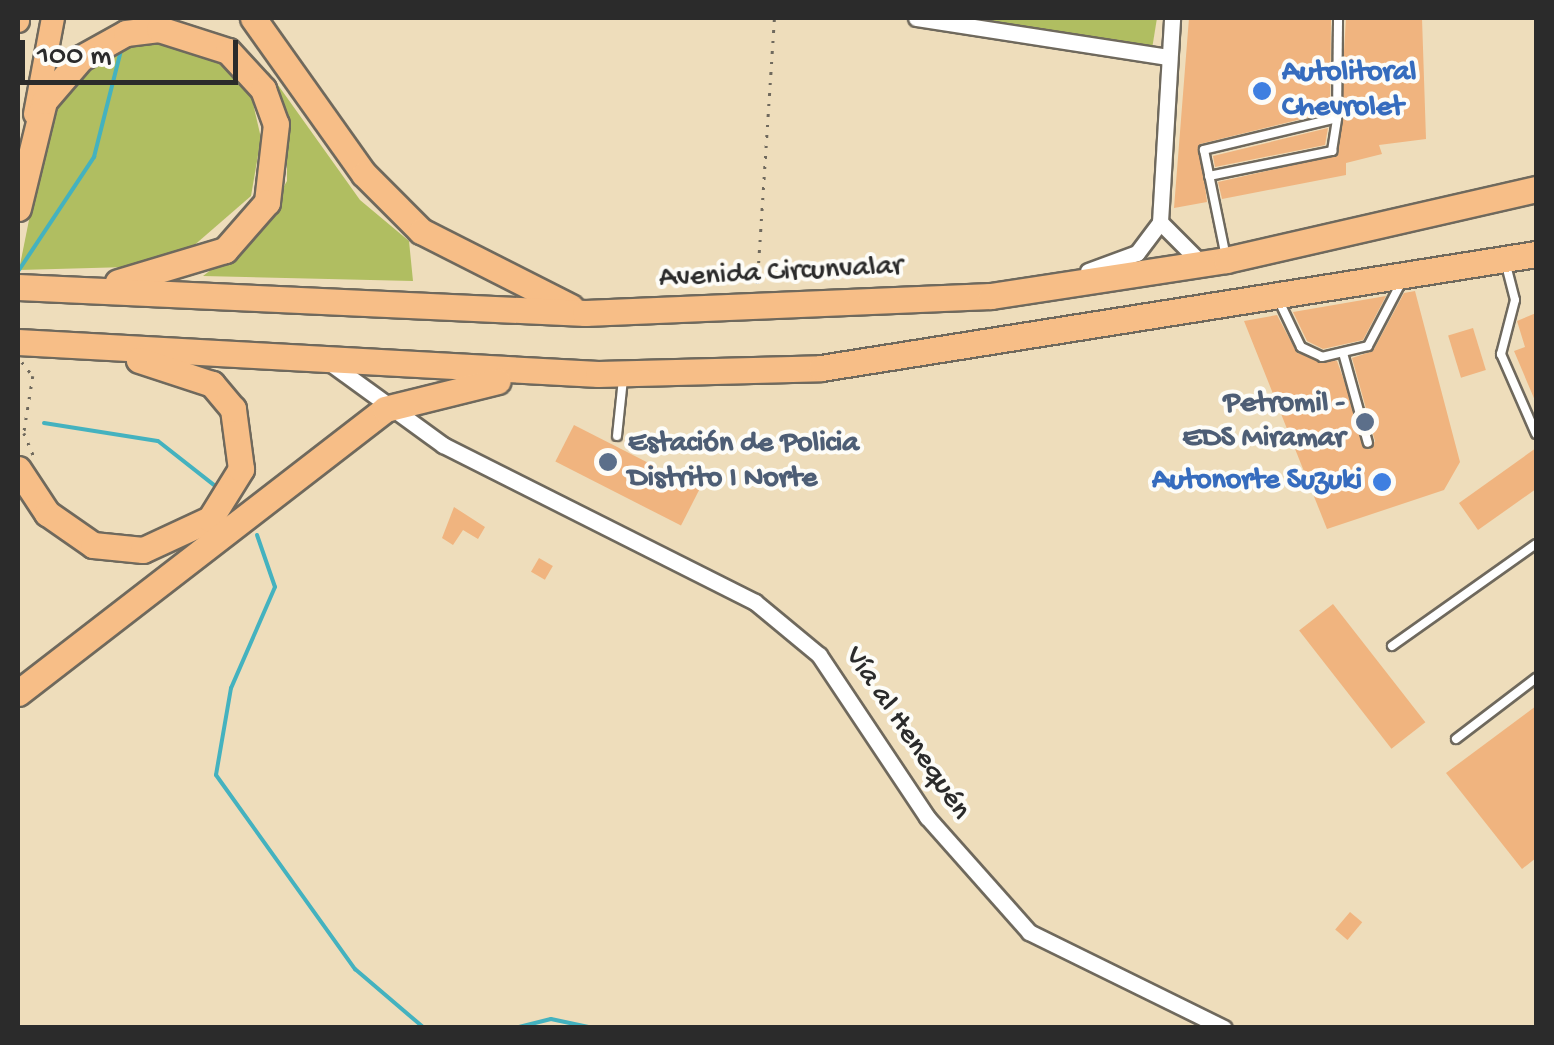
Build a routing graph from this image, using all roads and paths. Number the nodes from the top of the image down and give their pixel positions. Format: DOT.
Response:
graph roads {
  1 [pos="52,18"];
  2 [pos="253,18"];
  3 [pos="774,18"];
  4 [pos="916,18"];
  5 [pos="1172,18"];
  6 [pos="1338,18"];
  7 [pos="1167,57"];
  8 [pos="1337,118"];
  9 [pos="1209,176"];
  10 [pos="1536,189"];
  11 [pos="18,207"];
  12 [pos="1160,222"];
  13 [pos="1536,256"];
  14 [pos="1504,257"];
  15 [pos="1217,262"];
  16 [pos="1405,271"];
  17 [pos="18,287"];
  18 [pos="79,290"];
  19 [pos="1017,292"];
  20 [pos="1276,295"];
  21 [pos="755,311"];
  22 [pos="585,313"];
  23 [pos="20,342"];
  24 [pos="85,346"];
  25 [pos="1343,354"];
  26 [pos="326,360"];
  27 [pos="610,374"];
  28 [pos="385,409"];
  29 [pos="1536,434"];
  30 [pos="617,436"];
  31 [pos="1368,443"];
  32 [pos="24,480"];
  33 [pos="1536,544"];
  34 [pos="1392,646"];
  35 [pos="1536,678"];
  36 [pos="18,693"];
  37 [pos="1456,739"];
  38 [pos="1224,1028"];
  1 -- 11 [label="main road"];
  2 -- 22 [label="highway"];
  3 -- 21 [label="path"];
  4 -- 7 [label="street"];
  5 -- 7 [label="street"];
  6 -- 8 [label="lane"];
  7 -- 12 [label="street"];
  8 -- 9 [label="lane"];
  8 -- 9 [label="lane"];
  9 -- 15 [label="lane"];
  10 -- 15 [label="highway, Avenida Circunvalar"];
  11 -- 18 [label="highway"];
  12 -- 15 [label="street"];
  12 -- 19 [label="street"];
  13 -- 14 [label="highway"];
  14 -- 16 [label="highway"];
  14 -- 29 [label="lane"];
  15 -- 19 [label="highway, Avenida Circunvalar"];
  16 -- 20 [label="highway"];
  16 -- 25 [label="lane"];
  17 -- 18 [label="highway, Avenida Circunvalar"];
  18 -- 22 [label="highway, Avenida Circunvalar"];
  19 -- 21 [label="highway, Avenida Circunvalar"];
  20 -- 25 [label="lane"];
  20 -- 27 [label="highway"];
  21 -- 22 [label="highway, Avenida Circunvalar"];
  23 -- 24 [label="highway"];
  23 -- 32 [label="path"];
  24 -- 26 [label="highway"];
  24 -- 32 [label="highway"];
  25 -- 31 [label="lane"];
  26 -- 27 [label="highway"];
  26 -- 28 [label="street, Vía al Henequén"];
  27 -- 28 [label="highway"];
  27 -- 30 [label="lane"];
  28 -- 36 [label="highway"];
  28 -- 38 [label="street, Vía al Henequén"];
  33 -- 34 [label="lane"];
  35 -- 37 [label="lane"];
}
